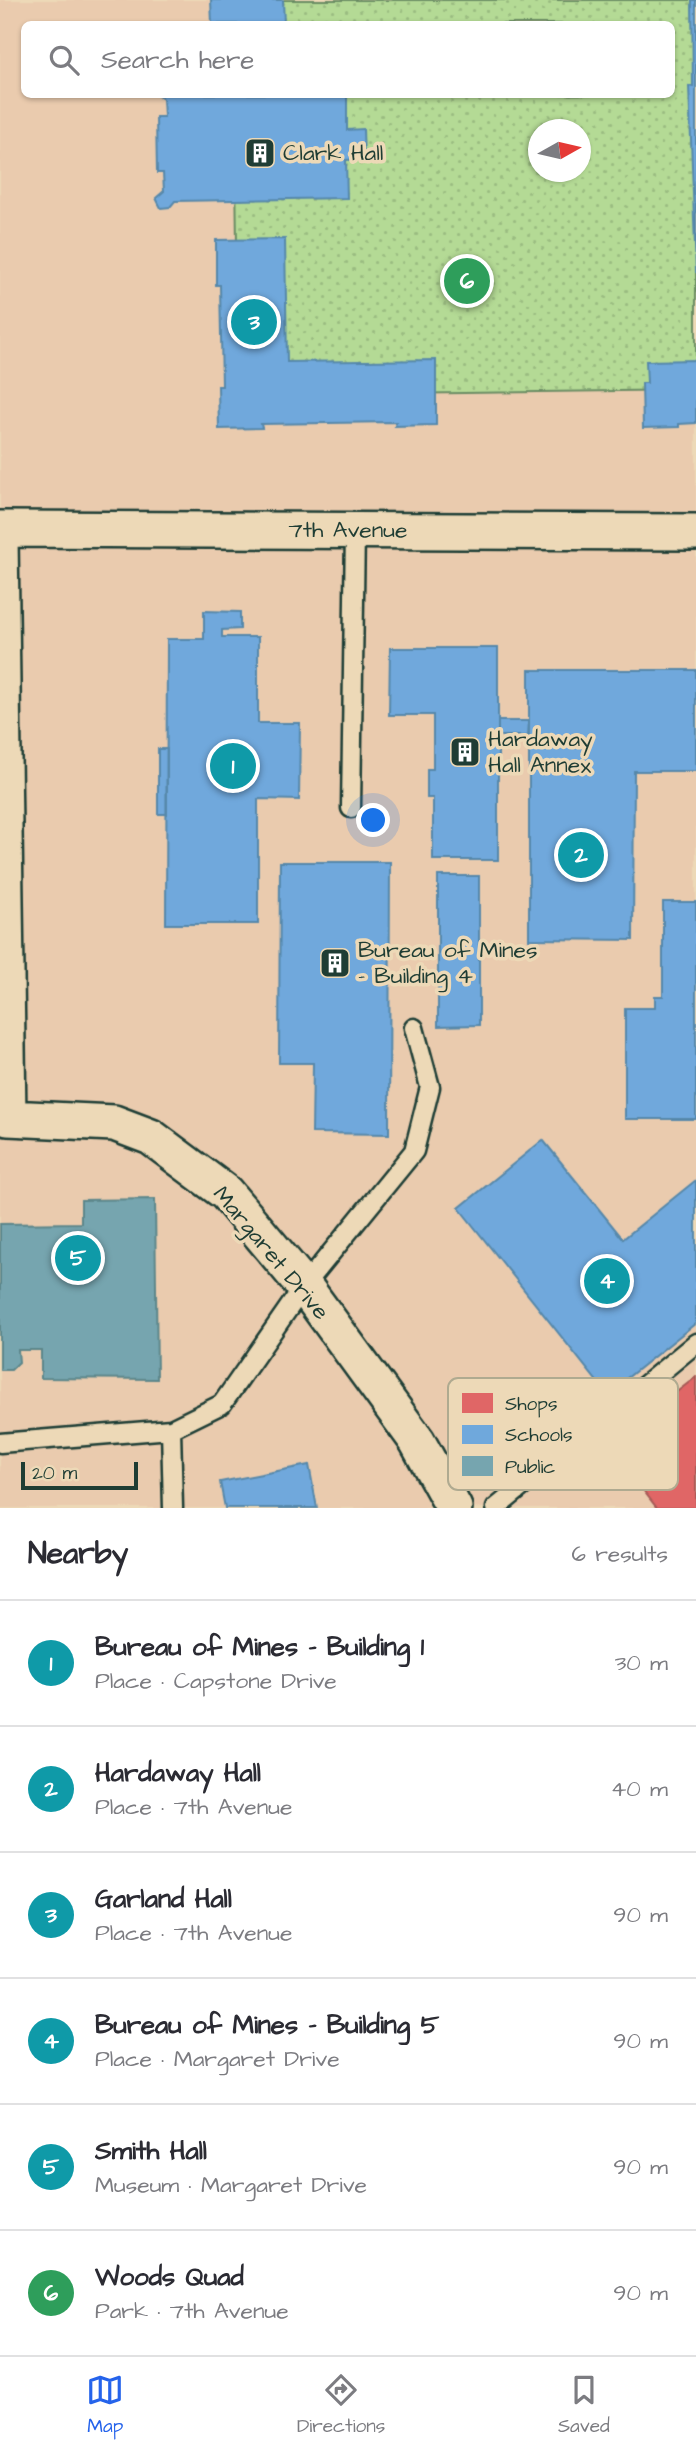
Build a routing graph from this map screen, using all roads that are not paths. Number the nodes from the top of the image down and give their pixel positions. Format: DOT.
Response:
graph roads {
  1 [pos="0,529"];
  2 [pos="355,530"];
  3 [pos="696,533"];
  4 [pos="0,538"];
  5 [pos="351,808"];
  6 [pos="414,1028"];
  7 [pos="4,1118"];
  8 [pos="304,1286"];
  9 [pos="696,1343"];
  10 [pos="654,1378"];
  11 [pos="171,1429"];
  12 [pos="0,1443"];
  13 [pos="518,1490"];
  14 [pos="173,1508"];
  15 [pos="454,1508"];
  16 [pos="496,1508"];
  1 -- 2 [label="street, 7th Avenue"];
  2 -- 3 [label="street, 7th Avenue"];
  2 -- 5 [label="lane"];
  4 -- 7 [label="street"];
  6 -- 8 [label="lane"];
  7 -- 8 [label="street, Margaret Drive"];
  8 -- 11 [label="lane"];
  8 -- 15 [label="street, Margaret Drive"];
  9 -- 10 [label="lane"];
  11 -- 12 [label="lane"];
  11 -- 14 [label="lane"];
  13 -- 16 [label="lane"];
}
